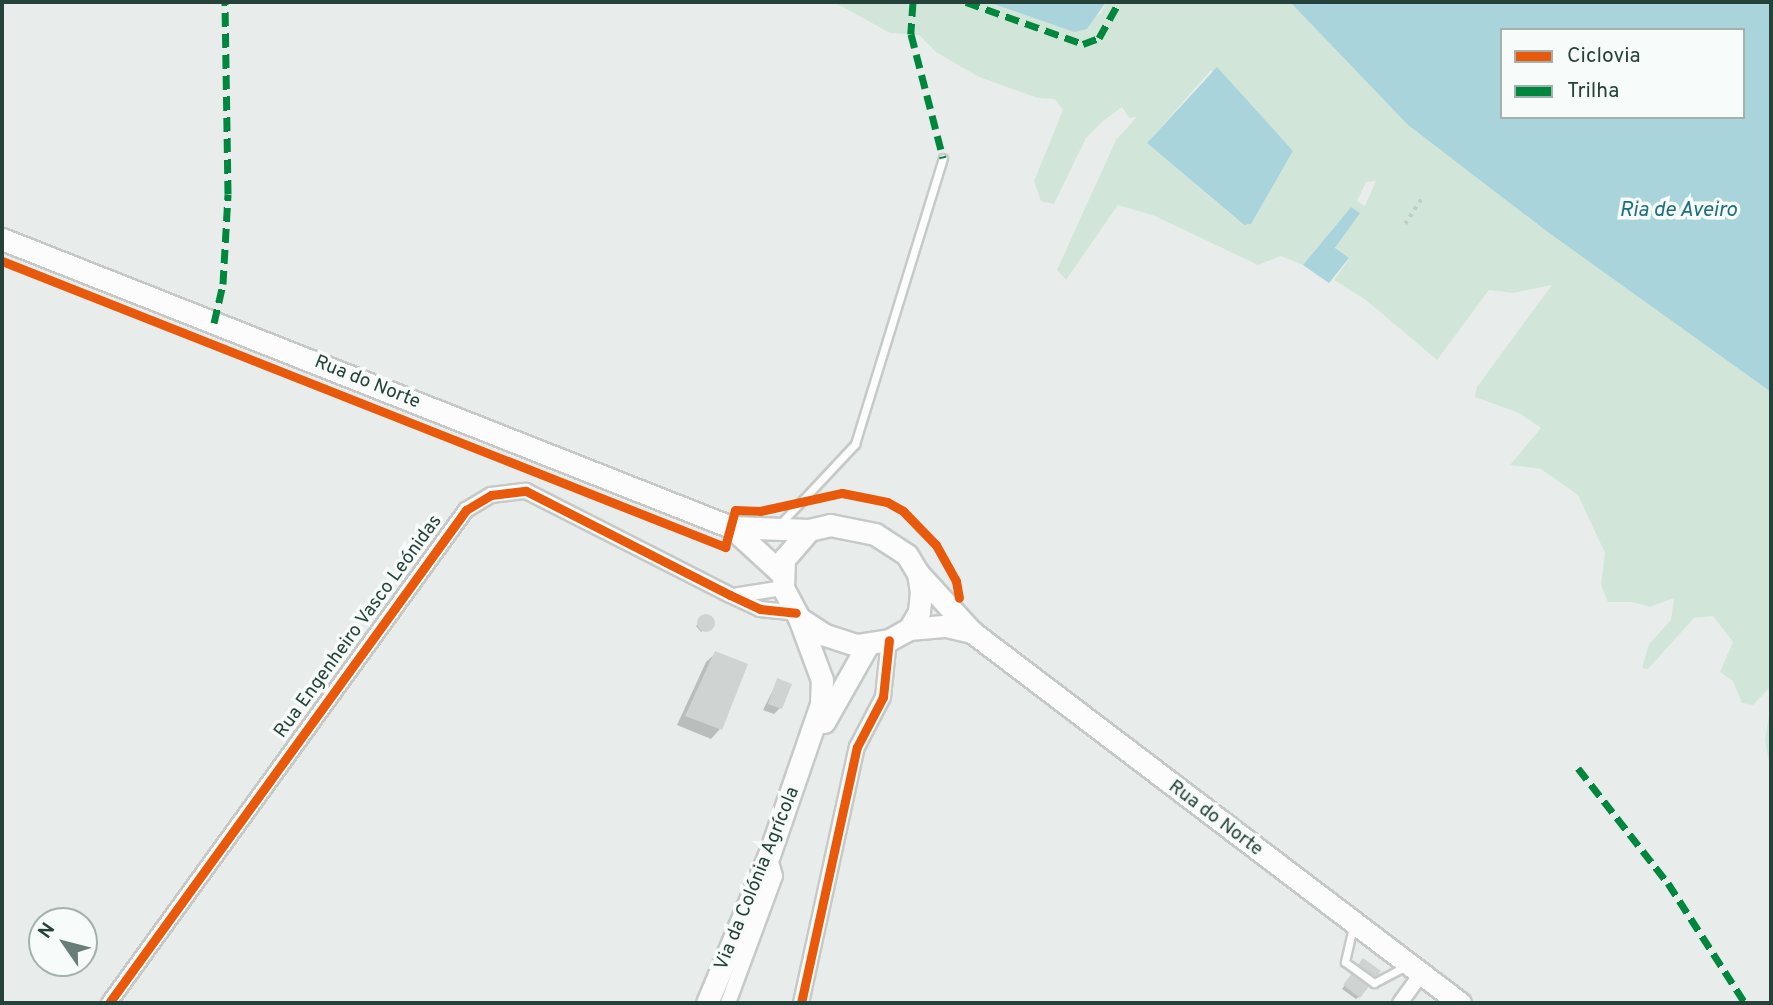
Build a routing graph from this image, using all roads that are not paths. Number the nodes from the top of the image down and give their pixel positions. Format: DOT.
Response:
graph roads {
  1 [pos="943,158"];
  2 [pos="2,239"];
  3 [pos="731,527"];
  4 [pos="775,529"];
  5 [pos="809,530"];
  6 [pos="918,573"];
  7 [pos="782,580"];
  8 [pos="730,595"];
  9 [pos="797,615"];
  10 [pos="909,629"];
  11 [pos="972,632"];
  12 [pos="889,640"];
  13 [pos="867,646"];
  14 [pos="807,755"];
  15 [pos="769,855"];
  16 [pos="1354,923"];
  17 [pos="1415,970"];
  18 [pos="109,1003"];
  19 [pos="707,1003"];
  20 [pos="728,1003"];
  21 [pos="801,1003"];
  22 [pos="1400,1003"];
  23 [pos="1460,1003"];
  1 -- 4 [label="lane"];
  2 -- 3 [label="main road, Rua do Norte"];
  3 -- 4 [label="main road, Rua do Norte"];
  3 -- 7 [label="main road, Rua do Norte"];
  4 -- 5 [label="main road, Rua do Norte"];
  5 -- 6 [label="main road"];
  5 -- 7 [label="main road"];
  6 -- 10 [label="main road"];
  6 -- 11 [label="main road, Rua do Norte"];
  7 -- 8 [label="street"];
  7 -- 9 [label="main road"];
  8 -- 9 [label="street, Rua Engenheiro Vasco Leónidas"];
  8 -- 18 [label="street, Rua Engenheiro Vasco Leónidas"];
  9 -- 13 [label="main road"];
  9 -- 14 [label="main road, Via da Colónia Agrícola"];
  10 -- 11 [label="main road, Rua do Norte"];
  10 -- 12 [label="main road"];
  11 -- 16 [label="main road, Rua do Norte"];
  12 -- 13 [label="main road"];
  12 -- 21 [label="street"];
  13 -- 14 [label="main road, Via da Colónia Agrícola"];
  14 -- 15 [label="main road, Via da Colónia Agrícola"];
  15 -- 19 [label="main road, Via da Colónia Agrícola"];
  15 -- 20 [label="street"];
  16 -- 17 [label="main road, Rua do Norte"];
  16 -- 17 [label="lane"];
  17 -- 22 [label="street"];
  17 -- 23 [label="main road, Rua do Norte"];
}
